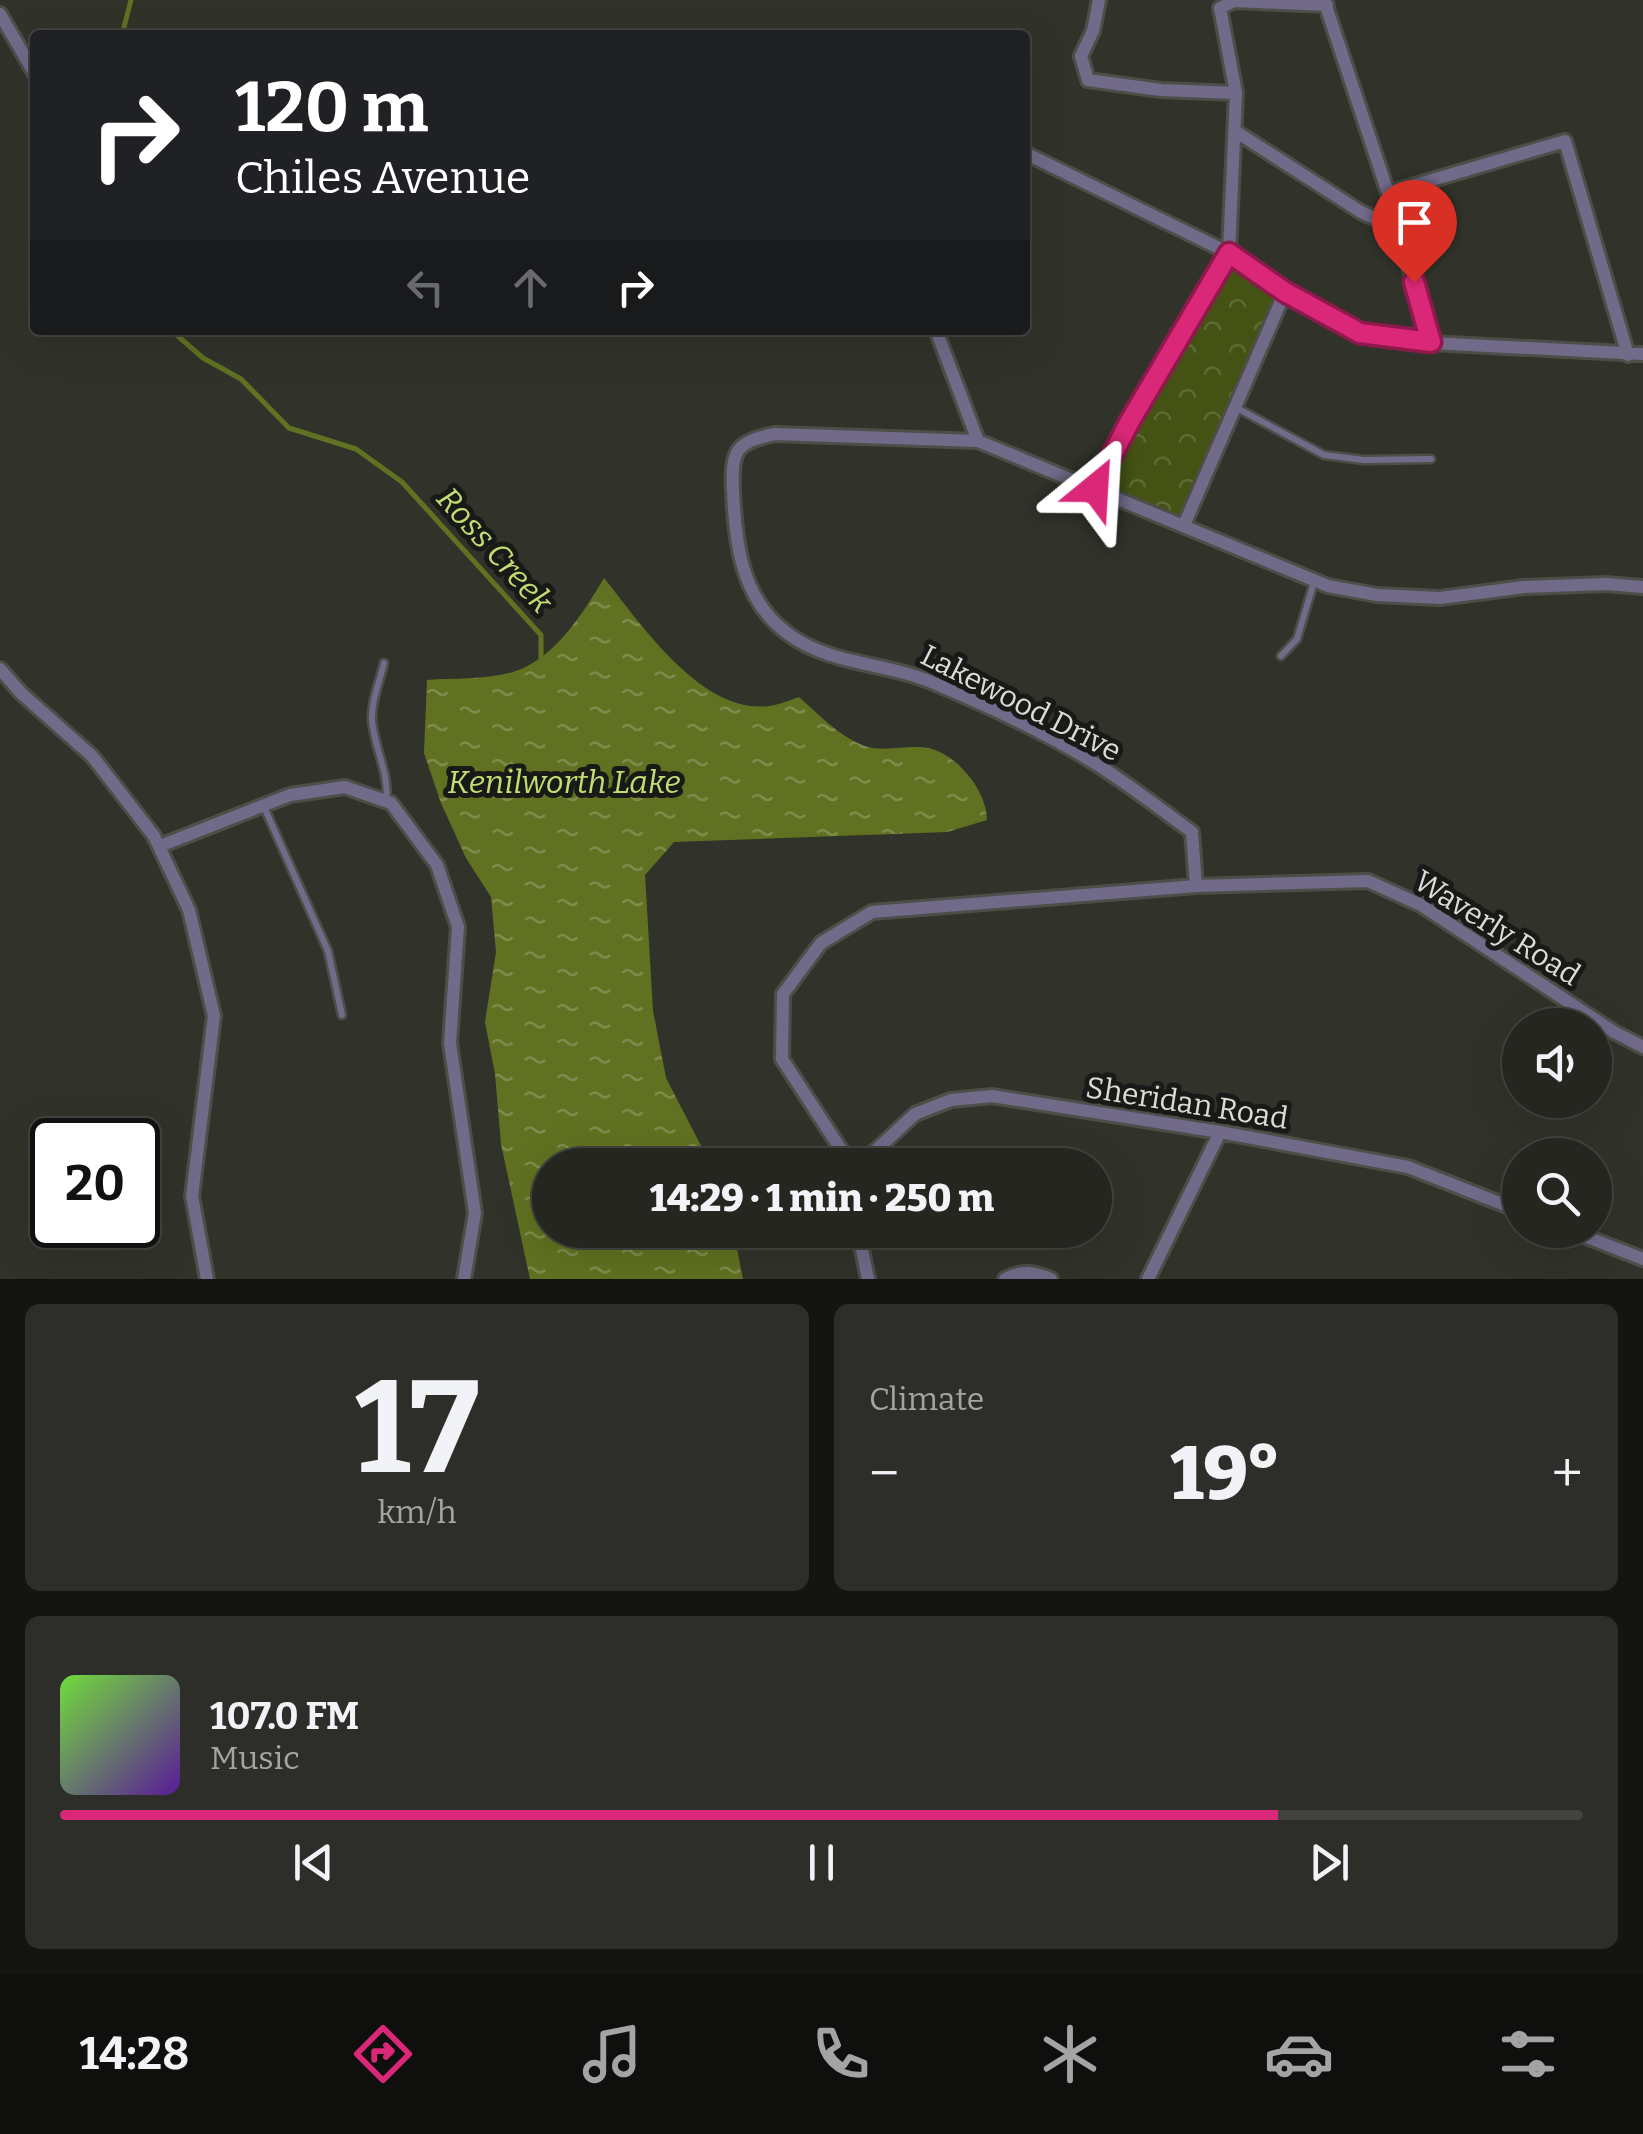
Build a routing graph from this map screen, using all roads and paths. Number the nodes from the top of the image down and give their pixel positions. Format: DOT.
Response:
graph roads {
  1 [pos="1099,0"];
  2 [pos="1325,2"];
  3 [pos="0,14"];
  4 [pos="30,65"];
  5 [pos="1236,93"];
  6 [pos="1235,130"];
  7 [pos="1030,155"];
  8 [pos="1388,194"];
  9 [pos="1396,221"];
  10 [pos="1229,253"];
  11 [pos="1285,292"];
  12 [pos="938,335"];
  13 [pos="1431,342"];
  14 [pos="1628,354"];
  15 [pos="1643,354"];
  16 [pos="1235,406"];
  17 [pos="978,440"];
  18 [pos="1431,458"];
  19 [pos="1095,488"];
  20 [pos="1184,525"];
  21 [pos="1315,580"];
  22 [pos="1643,586"];
  23 [pos="1281,656"];
  24 [pos="384,662"];
  25 [pos="0,668"];
  26 [pos="386,802"];
  27 [pos="263,806"];
  28 [pos="160,846"];
  29 [pos="1196,886"];
  30 [pos="342,1015"];
  31 [pos="1643,1047"];
  32 [pos="1220,1132"];
  33 [pos="840,1148"];
  34 [pos="878,1148"];
  35 [pos="1502,1204"];
  36 [pos="1612,1247"];
  37 [pos="862,1248"];
  38 [pos="1643,1259"];
  39 [pos="207,1279"];
  40 [pos="464,1279"];
  41 [pos="868,1279"];
  42 [pos="1005,1279"];
  43 [pos="1051,1279"];
  44 [pos="1148,1279"];
  1 -- 5 [label="street"];
  2 -- 5 [label="street"];
  2 -- 8 [label="street"];
  3 -- 4 [label="street"];
  5 -- 6 [label="street"];
  6 -- 9 [label="street"];
  6 -- 10 [label="street"];
  7 -- 10 [label="street"];
  8 -- 9 [label="street"];
  8 -- 14 [label="street"];
  9 -- 13 [label="street"];
  10 -- 11 [label="street"];
  10 -- 19 [label="lane"];
  11 -- 13 [label="street"];
  11 -- 16 [label="street"];
  12 -- 17 [label="street"];
  13 -- 14 [label="street"];
  14 -- 15 [label="street"];
  16 -- 18 [label="lane"];
  16 -- 20 [label="street"];
  17 -- 19 [label="street, Lakewood Drive"];
  17 -- 29 [label="street, Lakewood Drive"];
  19 -- 20 [label="street, Lakewood Drive"];
  20 -- 21 [label="street, Lakewood Drive"];
  21 -- 22 [label="street, Lakewood Drive"];
  21 -- 23 [label="lane"];
  24 -- 26 [label="lane"];
  25 -- 28 [label="street"];
  26 -- 27 [label="street"];
  26 -- 40 [label="street"];
  27 -- 28 [label="street"];
  27 -- 30 [label="lane"];
  28 -- 39 [label="street"];
  29 -- 31 [label="street, Waverly Road"];
  29 -- 33 [label="street"];
  32 -- 34 [label="street, Sheridan Road"];
  32 -- 35 [label="street, Sheridan Road"];
  32 -- 44 [label="street"];
  36 -- 38 [label="street"];
  37 -- 41 [label="street"];
  42 -- 43 [label="street"];
}
